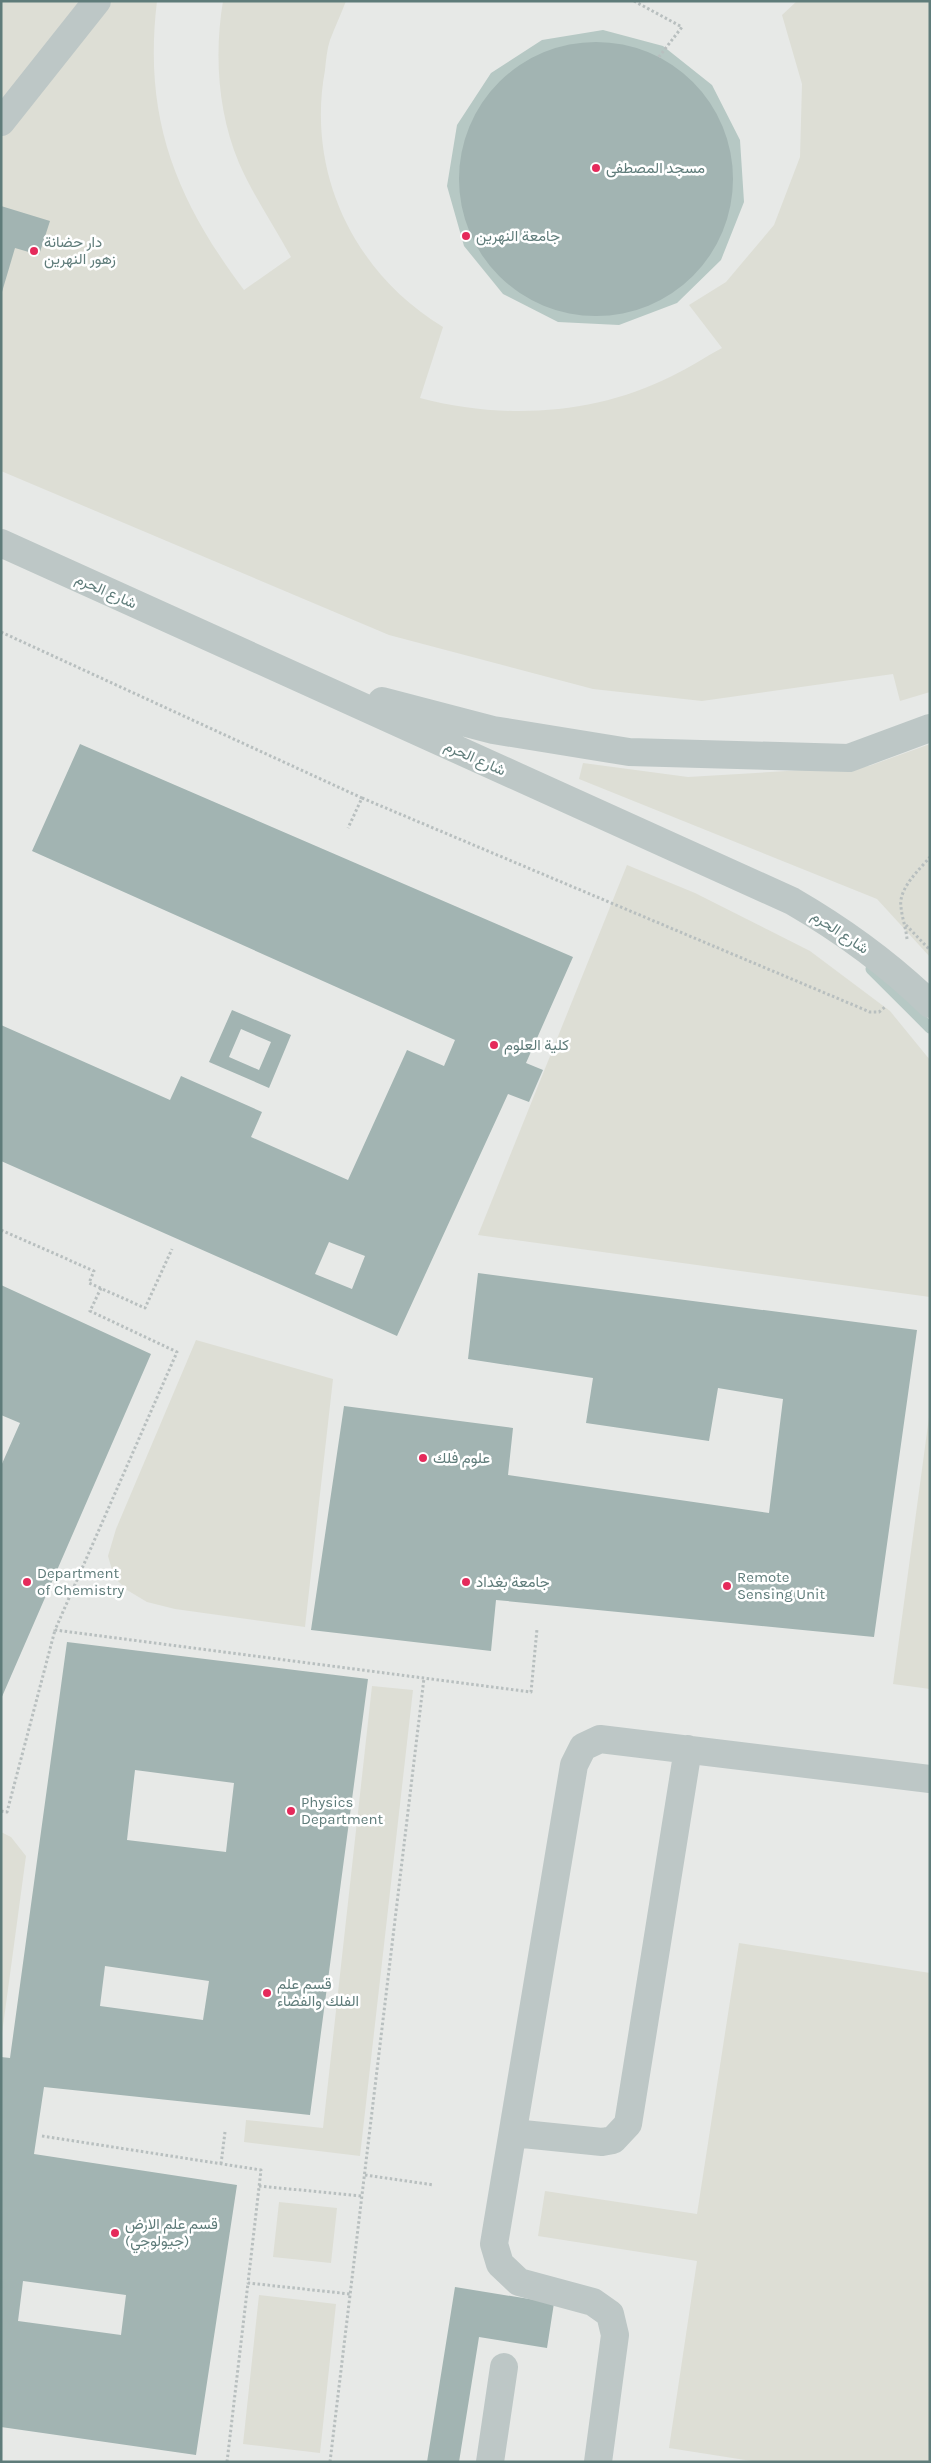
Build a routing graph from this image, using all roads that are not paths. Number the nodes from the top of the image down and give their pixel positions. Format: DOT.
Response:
graph roads {
  1 [pos="97,1"];
  2 [pos="1,122"];
  3 [pos="1,544"];
  4 [pos="305,681"];
  5 [pos="930,728"];
  6 [pos="930,1004"];
  7 [pos="688,1749"];
  8 [pos="930,1779"];
  9 [pos="513,2133"];
  10 [pos="504,2367"];
  11 [pos="490,2462"];
  12 [pos="598,2462"];
  1 -- 2 [label="street"];
  3 -- 4 [label="street, شارع الحرم"];
  4 -- 5 [label="street"];
  4 -- 6 [label="street, شارع الحرم"];
  7 -- 8 [label="street"];
  7 -- 9 [label="street"];
  7 -- 9 [label="street"];
  9 -- 12 [label="street"];
  10 -- 11 [label="street"];
}
